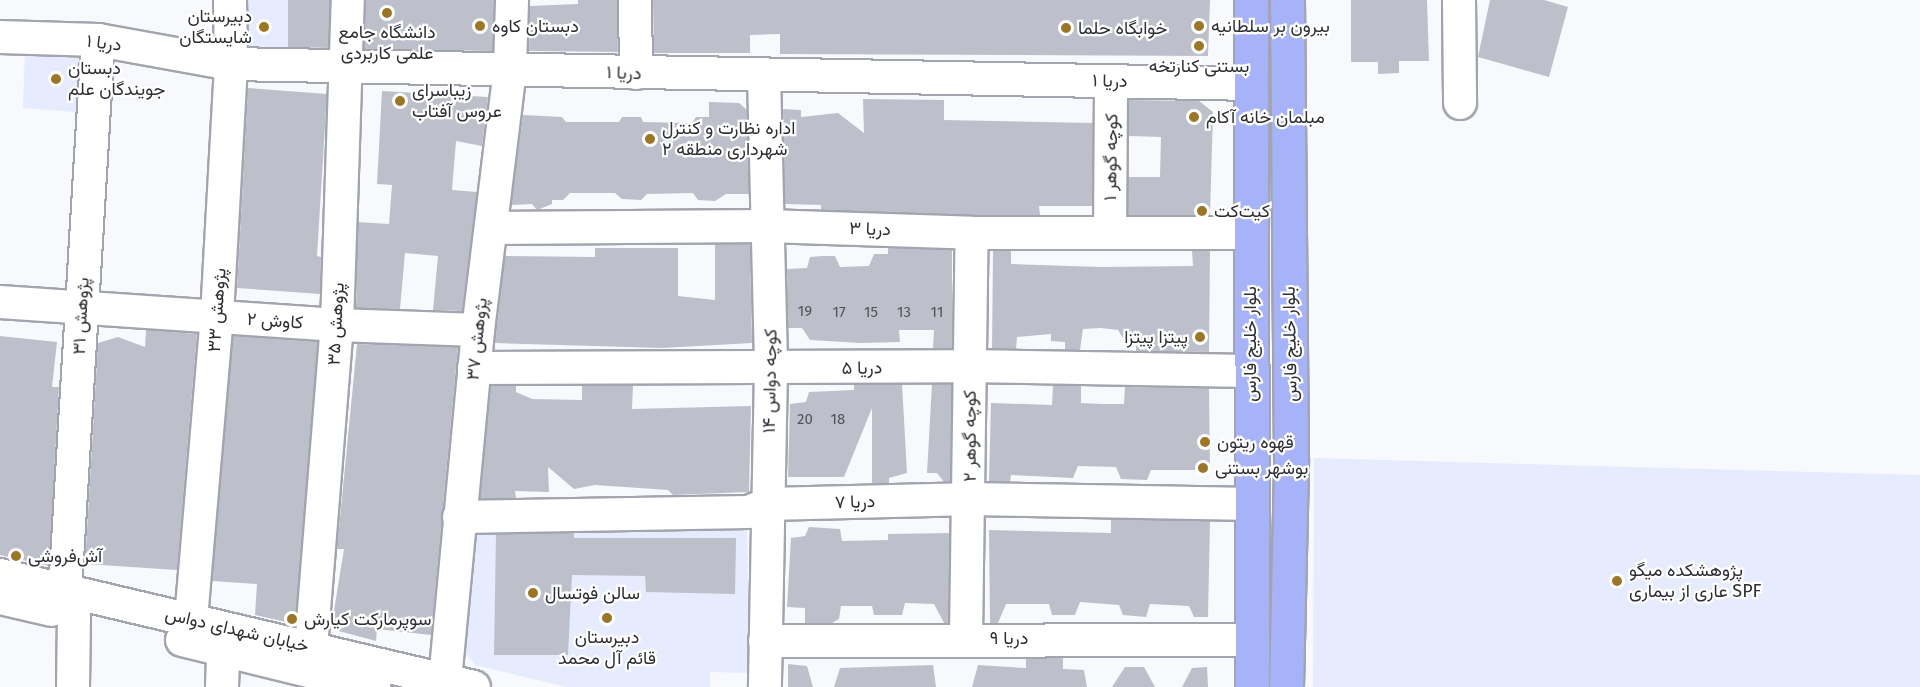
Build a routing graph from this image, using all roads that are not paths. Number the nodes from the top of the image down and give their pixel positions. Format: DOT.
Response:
graph roads {
  1 [pos="230,0"];
  2 [pos="348,0"];
  3 [pos="512,0"];
  4 [pos="635,0"];
  5 [pos="1251,0"];
  6 [pos="1287,0"];
  7 [pos="1459,0"];
  8 [pos="0,37"];
  9 [pos="98,40"];
  10 [pos="231,64"];
  11 [pos="348,69"];
  12 [pos="510,69"];
  13 [pos="636,73"];
  14 [pos="764,76"];
  15 [pos="1111,81"];
  16 [pos="1250,84"];
  17 [pos="1460,103"];
  18 [pos="766,226"];
  19 [pos="491,228"];
  20 [pos="1110,232"];
  21 [pos="972,233"];
  22 [pos="1250,233"];
  23 [pos="0,302"];
  24 [pos="82,308"];
  25 [pos="217,316"];
  26 [pos="337,325"];
  27 [pos="478,330"];
  28 [pos="970,366"];
  29 [pos="474,368"];
  30 [pos="771,369"];
  31 [pos="1250,371"];
  32 [pos="971,499"];
  33 [pos="768,504"];
  34 [pos="1252,504"];
  35 [pos="459,517"];
  36 [pos="0,575"];
  37 [pos="0,598"];
  38 [pos="69,604"];
  39 [pos="191,620"];
  40 [pos="1286,634"];
  41 [pos="1253,636"];
  42 [pos="966,638"];
  43 [pos="765,641"];
  44 [pos="311,646"];
  45 [pos="223,649"];
  46 [pos="459,683"];
  47 [pos="73,687"];
  48 [pos="222,687"];
  49 [pos="374,687"];
  50 [pos="765,687"];
  51 [pos="1252,687"];
  52 [pos="1286,687"];
  1 -- 10 [label="street, پژوهش ۳۳"];
  2 -- 11 [label="street, پژوهش ۳۵"];
  3 -- 12 [label="street, پژوهش ۳۷"];
  4 -- 13 [label="street"];
  5 -- 16 [label="main road, بلوار خلیج‌ فارس"];
  6 -- 40 [label="main road, بلوار خلیج ‌فارس"];
  7 -- 17 [label="street"];
  8 -- 9 [label="street, دریا ۱"];
  9 -- 10 [label="street, دریا ۱"];
  9 -- 24 [label="street, پژوهش ۳۱"];
  10 -- 11 [label="street, دریا ۱"];
  10 -- 25 [label="street, پژوهش ۳۳"];
  11 -- 12 [label="street, دریا ۱"];
  11 -- 26 [label="street, پژوهش ۳۵"];
  12 -- 13 [label="street, دریا ۱"];
  12 -- 19 [label="street, پژوهش ۳۷"];
  13 -- 14 [label="street, دریا ۱"];
  14 -- 15 [label="street, دریا ۱"];
  14 -- 18 [label="street, کوچه دواس ۱۴"];
  15 -- 16 [label="street, دریا ۱"];
  15 -- 20 [label="street, کوچه گوهر ۱"];
  16 -- 22 [label="main road, بلوار خلیج‌ فارس"];
  18 -- 19 [label="street, دریا ۳"];
  18 -- 21 [label="street, دریا ۳"];
  18 -- 30 [label="street, کوچه دواس ۱۴"];
  19 -- 27 [label="street, پژوهش ۳۷"];
  20 -- 21 [label="street, دریا ۳"];
  20 -- 22 [label="street, دریا ۳"];
  21 -- 28 [label="street, کوچه گوهر ۲"];
  22 -- 31 [label="main road, بلوار خلیج‌ فارس"];
  23 -- 24 [label="street, کاوش ۲"];
  24 -- 25 [label="street, کاوش ۲"];
  24 -- 38 [label="street, پژوهش ۳۱"];
  25 -- 26 [label="street, کاوش ۲"];
  25 -- 39 [label="street, پژوهش ۳۳"];
  26 -- 27 [label="street, کاوش ۲"];
  26 -- 44 [label="street, پژوهش ۳۵"];
  27 -- 29 [label="street, پژوهش ۳۷"];
  28 -- 30 [label="street, دریا ۵"];
  28 -- 31 [label="street, دریا ۵"];
  28 -- 32 [label="street, کوچه گوهر ۲"];
  29 -- 30 [label="street, دریا ۵"];
  29 -- 35 [label="street, پژوهش ۳۷"];
  30 -- 33 [label="street, کوچه دواس ۱۴"];
  31 -- 34 [label="main road, بلوار خلیج‌ فارس"];
  32 -- 33 [label="street, دریا ۷"];
  32 -- 34 [label="street, دریا ۷"];
  32 -- 42 [label="street, کوچه گوهر ۲"];
  33 -- 35 [label="street, دریا ۷"];
  33 -- 43 [label="street, کوچه دواس ۱۴"];
  34 -- 41 [label="main road, بلوار خلیج‌ فارس"];
  35 -- 46 [label="street, پژوهش ۳۷"];
  36 -- 38 [label="street, خیابان شهدای دواس"];
  37 -- 38 [label="street, خیابان شهدای دواس"];
  38 -- 39 [label="street, خیابان شهدای دواس"];
  38 -- 45 [label="street, خیابان شهدای دواس"];
  38 -- 47 [label="street, پژوهش ۳۱"];
  39 -- 44 [label="street, خیابان شهدای دواس"];
  40 -- 41 [label="main road"];
  40 -- 52 [label="main road, بلوار خلیج ‌فارس"];
  41 -- 42 [label="street, دریا ۹"];
  41 -- 51 [label="main road, بلوار خلیج‌ فارس"];
  42 -- 43 [label="street, دریا ۹"];
  43 -- 50 [label="street, کوچه دواس ۱۴"];
  44 -- 46 [label="street, خیابان شهدای دواس"];
  45 -- 48 [label="street"];
  45 -- 49 [label="street, خیابان شهدای دواس"];
}
